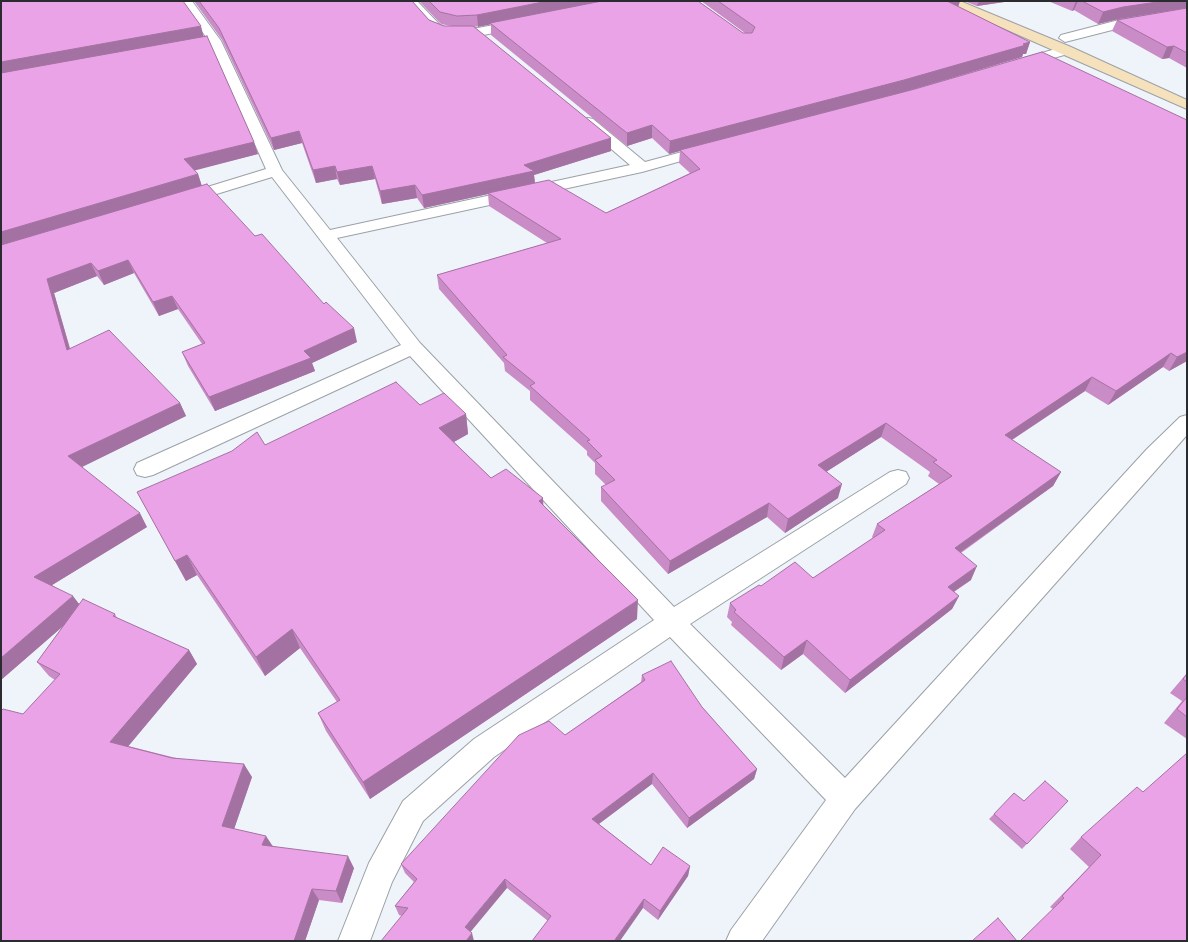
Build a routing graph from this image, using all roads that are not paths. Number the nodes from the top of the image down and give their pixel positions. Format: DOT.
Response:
graph roads {
  1 [pos="186,1"];
  2 [pos="411,1"];
  3 [pos="950,1"];
  4 [pos="975,1"];
  5 [pos="1187,13"];
  6 [pos="532,21"];
  7 [pos="478,32"];
  8 [pos="215,41"];
  9 [pos="490,42"];
  10 [pos="200,44"];
  11 [pos="1065,44"];
  12 [pos="1005,68"];
  13 [pos="1187,92"];
  14 [pos="1187,105"];
  15 [pos="576,112"];
  16 [pos="725,145"];
  17 [pos="642,167"];
  18 [pos="275,172"];
  19 [pos="168,204"];
  20 [pos="325,236"];
  21 [pos="413,347"];
  22 [pos="1187,422"];
  23 [pos="145,469"];
  24 [pos="898,478"];
  25 [pos="672,622"];
  26 [pos="846,799"];
  27 [pos="354,941"];
  28 [pos="742,941"];
  1 -- 8 [label="street"];
  2 -- 7 [label="street"];
  3 -- 11 [label="main road"];
  4 -- 11 [label="main road"];
  5 -- 11 [label="street"];
  6 -- 7 [label="street"];
  7 -- 9 [label="street"];
  8 -- 10 [label="street"];
  8 -- 18 [label="street"];
  11 -- 12 [label="street"];
  11 -- 13 [label="main road"];
  11 -- 14 [label="main road"];
  15 -- 17 [label="street"];
  16 -- 17 [label="street"];
  17 -- 20 [label="street"];
  18 -- 19 [label="street"];
  18 -- 20 [label="street"];
  20 -- 21 [label="street"];
  21 -- 23 [label="street"];
  21 -- 25 [label="street"];
  22 -- 26 [label="street"];
  24 -- 25 [label="street"];
  25 -- 26 [label="street"];
  25 -- 27 [label="street"];
  26 -- 28 [label="street"];
}
